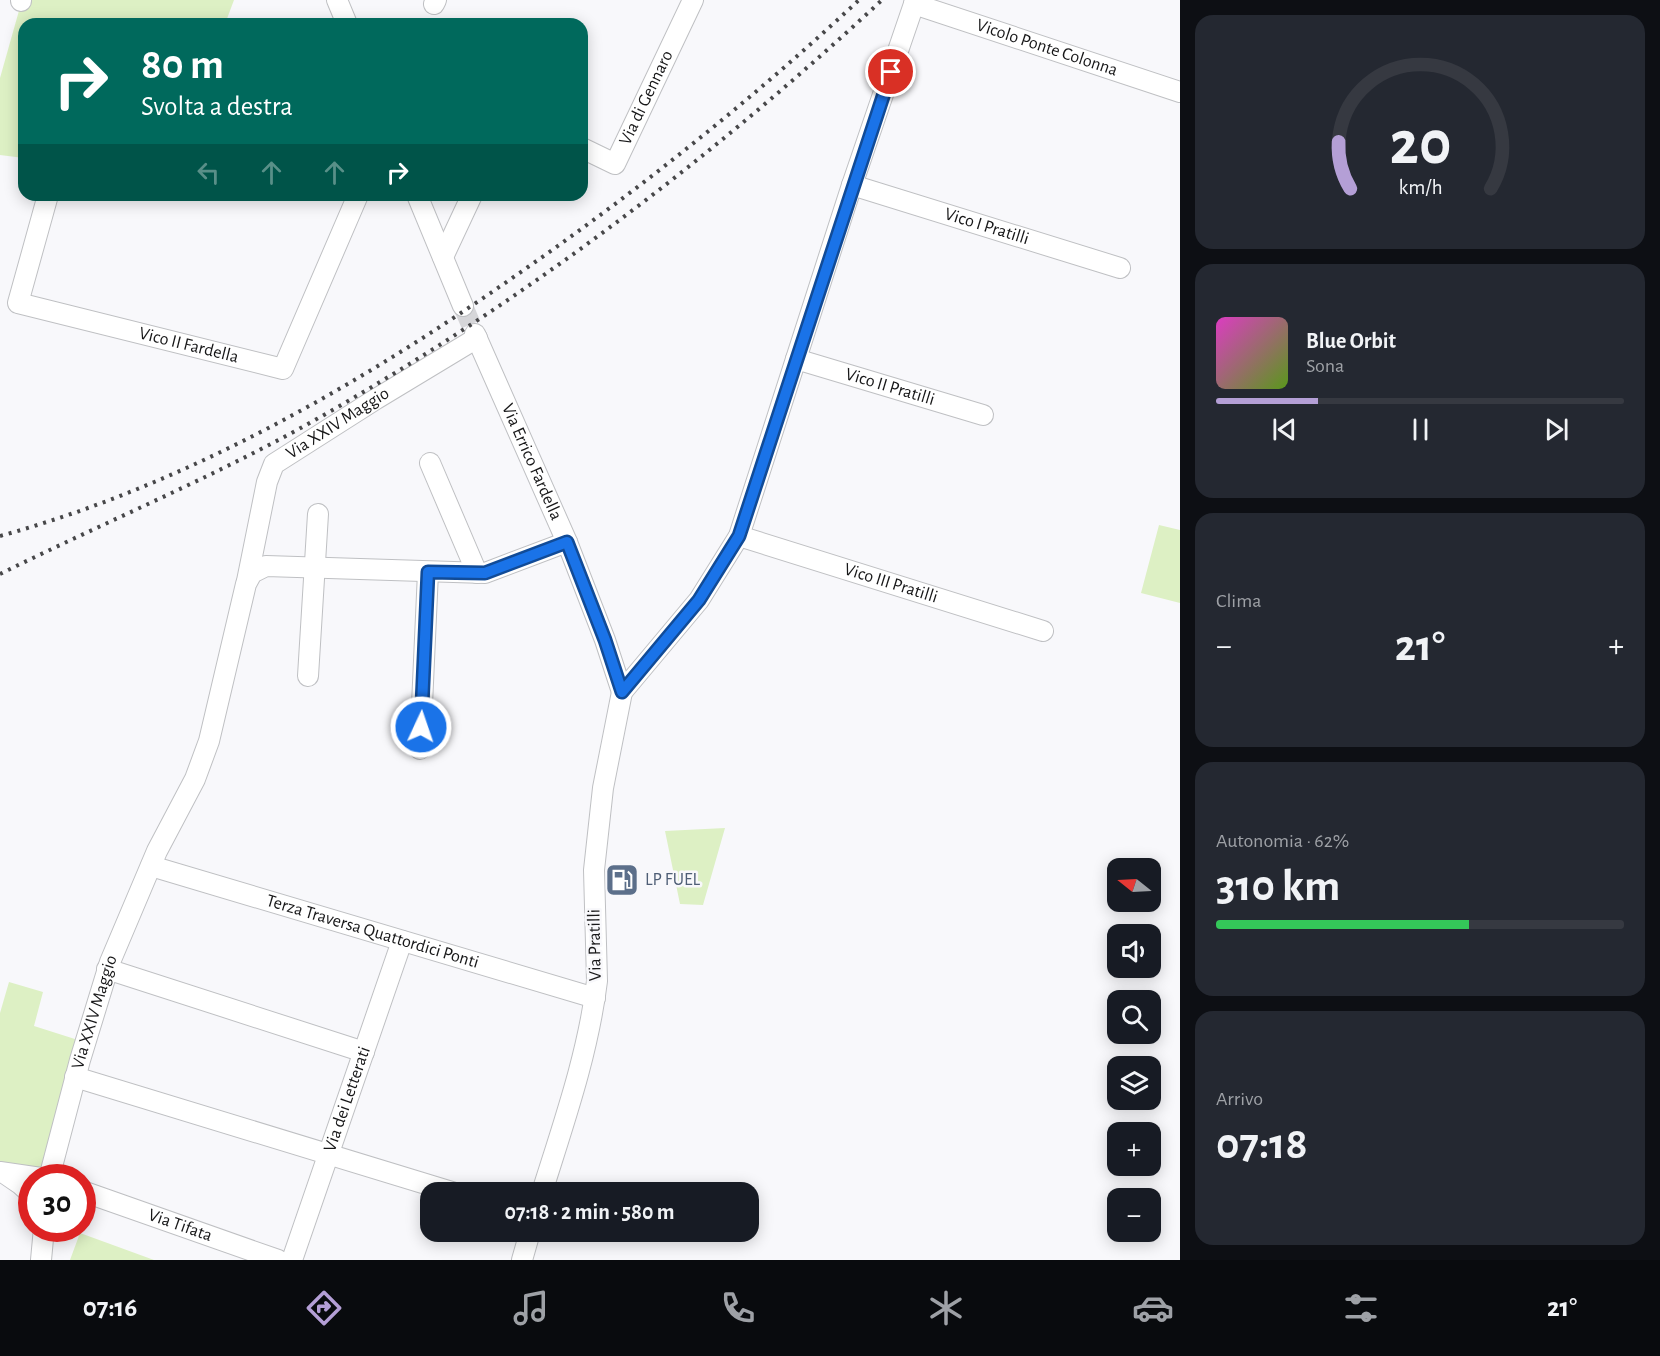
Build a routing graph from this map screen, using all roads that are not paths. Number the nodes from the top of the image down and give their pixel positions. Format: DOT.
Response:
graph roads {
  1 [pos="337,0"];
  2 [pos="693,0"];
  3 [pos="917,1"];
  4 [pos="344,18"];
  5 [pos="1180,92"];
  6 [pos="588,151"];
  7 [pos="852,185"];
  8 [pos="46,201"];
  9 [pos="355,201"];
  10 [pos="420,201"];
  11 [pos="469,201"];
  12 [pos="443,257"];
  13 [pos="1120,268"];
  14 [pos="463,306"];
  15 [pos="476,336"];
  16 [pos="796,359"];
  17 [pos="983,415"];
  18 [pos="430,463"];
  19 [pos="318,514"];
  20 [pos="739,536"];
  21 [pos="463,541"];
  22 [pos="567,542"];
  23 [pos="314,566"];
  24 [pos="434,572"];
  25 [pos="477,573"];
  26 [pos="246,584"];
  27 [pos="1043,631"];
  28 [pos="308,676"];
  29 [pos="622,692"];
  30 [pos="420,749"];
  31 [pos="154,858"];
  32 [pos="402,941"];
  33 [pos="107,969"];
  34 [pos="595,998"];
  35 [pos="364,1052"];
  36 [pos="75,1077"];
  37 [pos="329,1154"];
  38 [pos="53,1164"];
  39 [pos="1,1172"];
  40 [pos="18,1175"];
  41 [pos="420,1182"];
  42 [pos="545,1182"];
  43 [pos="18,1183"];
  44 [pos="96,1196"];
  45 [pos="43,1242"];
  46 [pos="527,1242"];
  47 [pos="41,1260"];
  48 [pos="278,1260"];
  49 [pos="292,1260"];
  50 [pos="522,1260"];
  1 -- 4 [label="street"];
  2 -- 6 [label="street, Via di Gennaro"];
  3 -- 5 [label="street, Vicolo Ponte Colonna"];
  3 -- 7 [label="street"];
  7 -- 13 [label="street, Vico I Pratilli"];
  7 -- 16 [label="street"];
  8 -- 9 [label="street, Vico II Fardella"];
  10 -- 12 [label="street"];
  11 -- 12 [label="street"];
  12 -- 14 [label="street"];
  15 -- 22 [label="street, Via Errico Fardella"];
  15 -- 26 [label="street, Via XXIV Maggio"];
  16 -- 17 [label="street, Vico II Pratilli"];
  16 -- 20 [label="street"];
  18 -- 21 [label="street"];
  19 -- 23 [label="street"];
  20 -- 27 [label="street, Vico III Pratilli"];
  20 -- 29 [label="street"];
  21 -- 24 [label="street"];
  21 -- 25 [label="street"];
  22 -- 25 [label="street"];
  22 -- 29 [label="street, Via Errico Fardella"];
  23 -- 24 [label="street"];
  23 -- 26 [label="street"];
  23 -- 28 [label="street"];
  24 -- 25 [label="street"];
  24 -- 30 [label="street"];
  26 -- 31 [label="street, Via XXIV Maggio"];
  29 -- 34 [label="street, Via Pratilli"];
  31 -- 32 [label="street, Terza Traversa Quattordici Ponti"];
  31 -- 33 [label="street, Via XXIV Maggio"];
  32 -- 34 [label="street, Terza Traversa Quattordici Ponti"];
  32 -- 35 [label="street, Via dei Letterati"];
  33 -- 35 [label="street"];
  33 -- 36 [label="street, Via XXIV Maggio"];
  34 -- 42 [label="street, Via Pratilli"];
  35 -- 37 [label="street, Via dei Letterati"];
  36 -- 37 [label="street"];
  36 -- 38 [label="street, Via XXIV Maggio"];
  37 -- 41 [label="street"];
  37 -- 49 [label="street, Via dei Letterati"];
  39 -- 40 [label="street"];
  39 -- 43 [label="street"];
  44 -- 48 [label="street, Via Tifata"];
  45 -- 47 [label="street"];
  46 -- 50 [label="street"];
}
